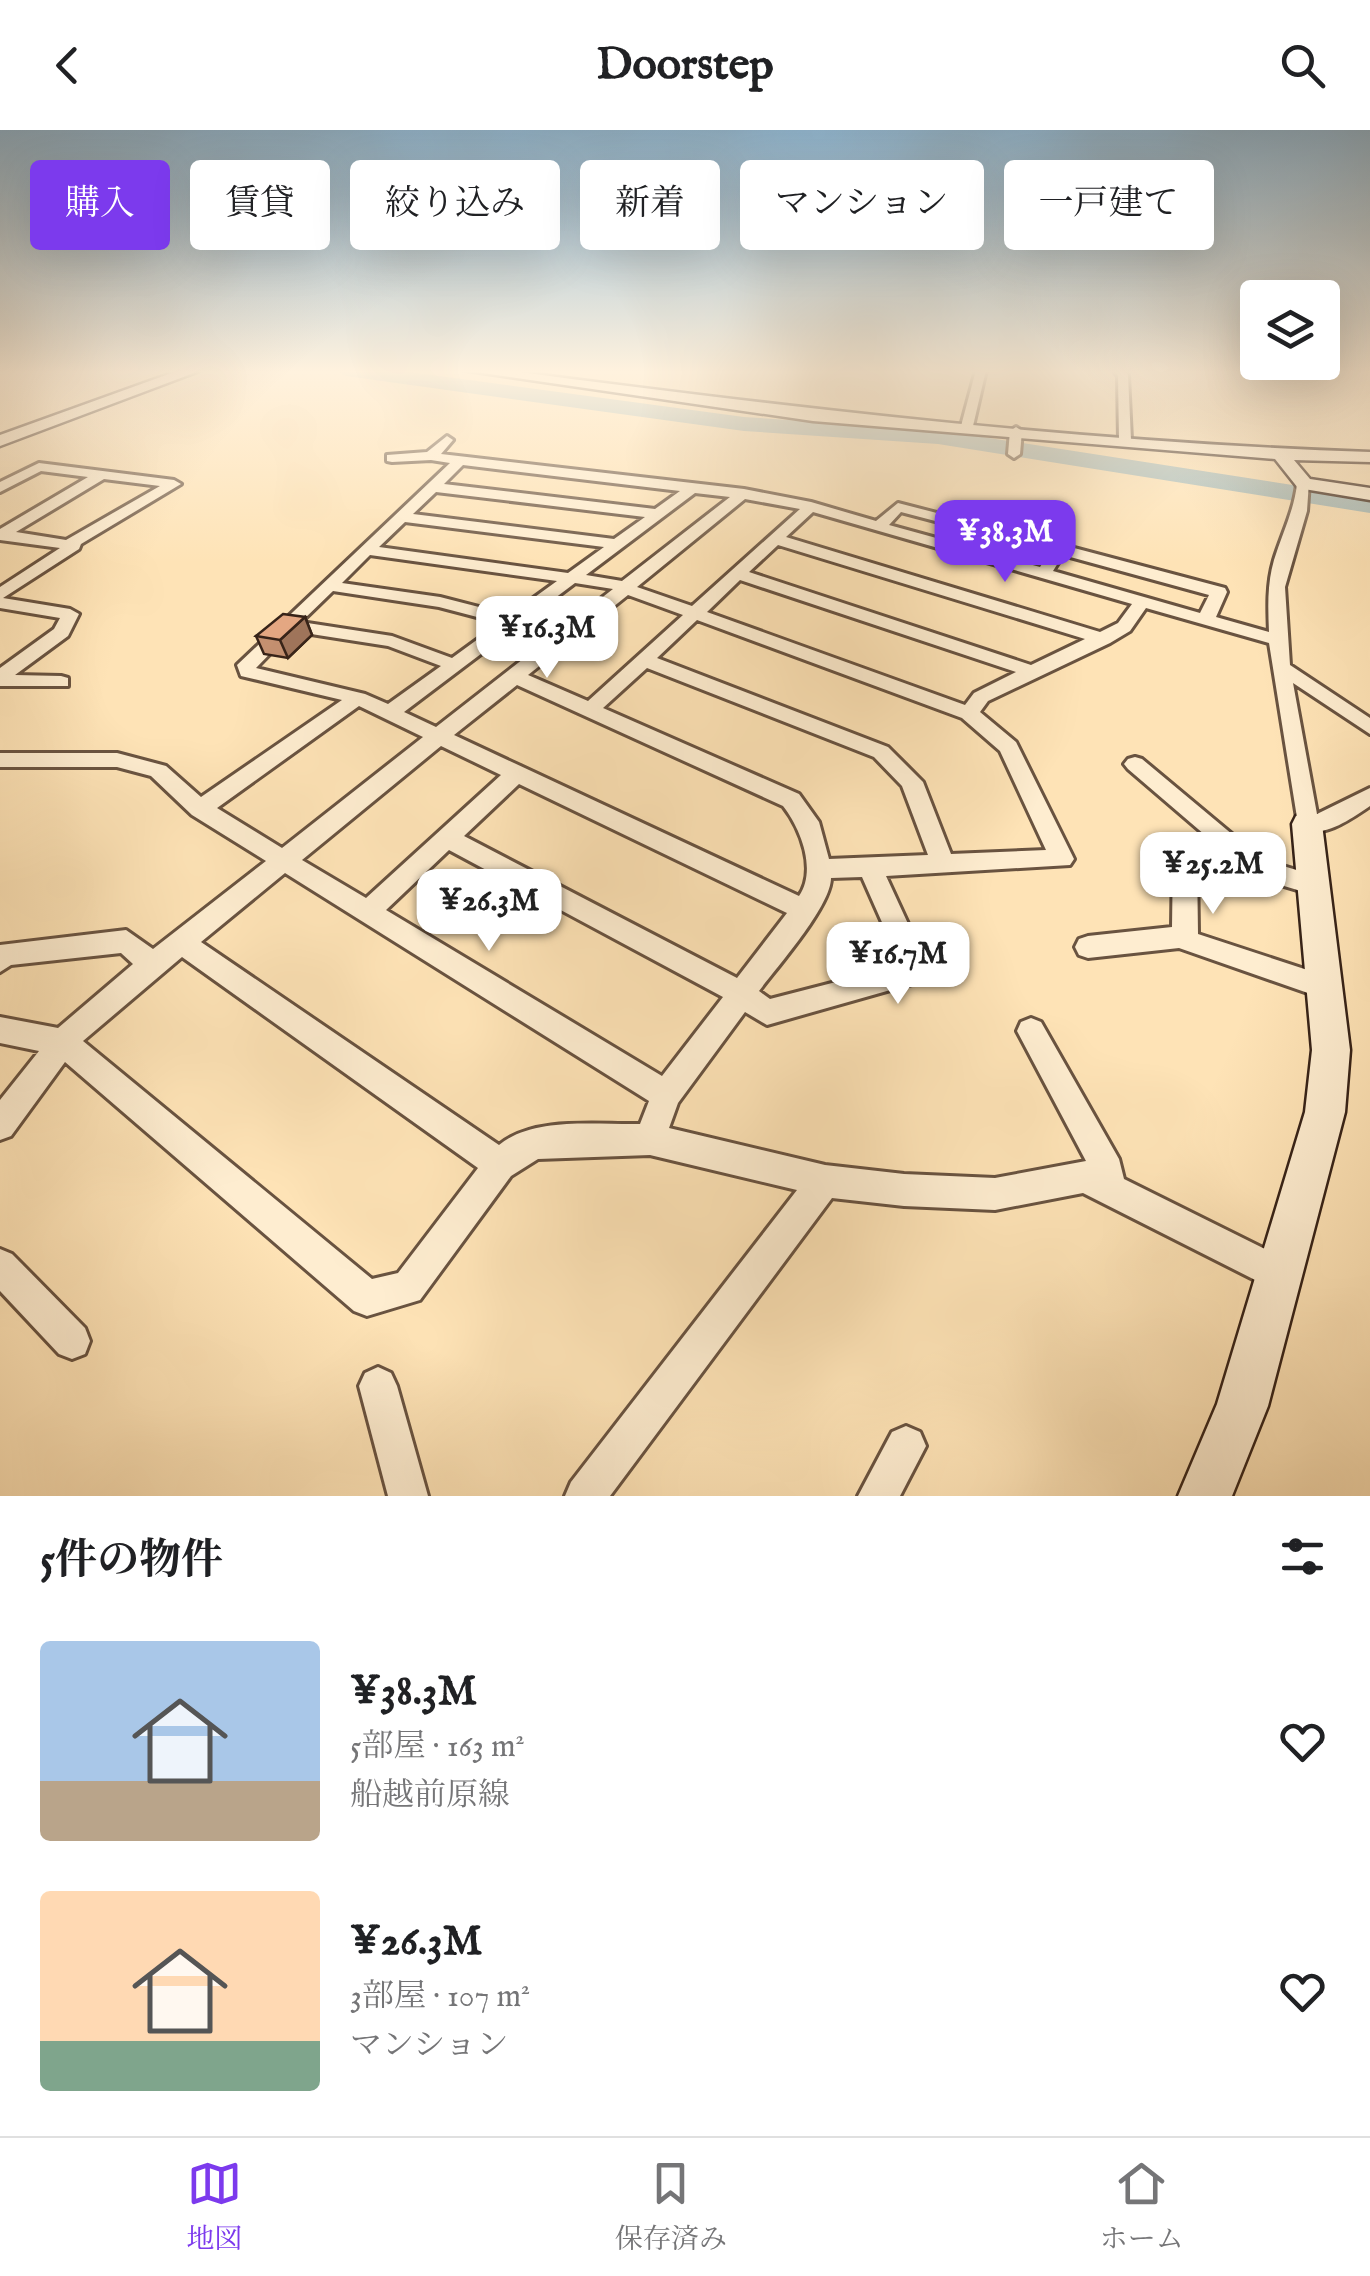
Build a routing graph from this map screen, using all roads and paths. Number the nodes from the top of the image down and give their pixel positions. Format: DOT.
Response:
graph roads {
  1 [pos="992,434"];
  2 [pos="1125,434"];
  3 [pos="1125,440"];
  4 [pos="445,441"];
  5 [pos="1280,454"];
  6 [pos="431,456"];
  7 [pos="1370,456"];
  8 [pos="392,458"];
  9 [pos="460,461"];
  10 [pos="102,475"];
  11 [pos="1304,484"];
  12 [pos="432,487"];
  13 [pos="0,488"];
  14 [pos="693,488"];
  15 [pos="744,493"];
  16 [pos="1370,494"];
  17 [pos="811,506"];
  18 [pos="657,514"];
  19 [pos="401,517"];
  20 [pos="880,526"];
  21 [pos="0,534"];
  22 [pos="776,539"];
  23 [pos="70,544"];
  24 [pos="618,544"];
  25 [pos="368,550"];
  26 [pos="951,564"];
  27 [pos="1044,573"];
  28 [pos="738,574"];
  29 [pos="572,578"];
  30 [pos="329,586"];
  31 [pos="625,588"];
  32 [pos="0,594"];
  33 [pos="1142,601"];
  34 [pos="0,602"];
  35 [pos="694,614"];
  36 [pos="1206,619"];
  37 [pos="514,621"];
  38 [pos="288,625"];
  39 [pos="1104,639"];
  40 [pos="1281,641"];
  41 [pos="644,660"];
  42 [pos="455,664"];
  43 [pos="1284,668"];
  44 [pos="1034,672"];
  45 [pos="514,676"];
  46 [pos="0,678"];
  47 [pos="61,682"];
  48 [pos="358,698"];
  49 [pos="591,708"];
  50 [pos="390,712"];
  51 [pos="970,713"];
  52 [pos="1370,727"];
  53 [pos="439,737"];
  54 [pos="7,759"];
  55 [pos="1135,764"];
  56 [pos="516,774"];
  57 [pos="0,784"];
  58 [pos="1370,796"];
  59 [pos="200,809"];
  60 [pos="1307,824"];
  61 [pos="447,838"];
  62 [pos="283,861"];
  63 [pos="943,865"];
  64 [pos="819,869"];
  65 [pos="871,869"];
  66 [pos="1261,869"];
  67 [pos="1314,885"];
  68 [pos="804,910"];
  69 [pos="366,912"];
  70 [pos="1185,937"];
  71 [pos="181,942"];
  72 [pos="1088,948"];
  73 [pos="0,961"];
  74 [pos="152,965"];
  75 [pos="1326,987"];
  76 [pos="742,994"];
  77 [pos="0,1030"];
  78 [pos="1031,1030"];
  79 [pos="63,1042"];
  80 [pos="666,1095"];
  81 [pos="0,1125"];
  82 [pos="650,1138"];
  83 [pos="500,1165"];
  84 [pos="825,1181"];
  85 [pos="1108,1188"];
  86 [pos="0,1266"];
  87 [pos="1280,1274"];
  88 [pos="72,1341"];
  89 [pos="378,1386"];
  90 [pos="906,1446"];
  91 [pos="408,1496"];
  92 [pos="584,1496"];
  93 [pos="878,1496"];
  94 [pos="1205,1496"];
  1 -- 3 [label="main road"];
  2 -- 3 [label="street"];
  3 -- 5 [label="main road"];
  4 -- 6 [label="street"];
  5 -- 7 [label="main road"];
  5 -- 11 [label="main road"];
  6 -- 8 [label="street"];
  6 -- 9 [label="street"];
  9 -- 12 [label="street"];
  9 -- 14 [label="street"];
  10 -- 13 [label="street"];
  10 -- 21 [label="street"];
  10 -- 23 [label="street"];
  11 -- 16 [label="main road"];
  11 -- 40 [label="street"];
  12 -- 18 [label="street"];
  12 -- 19 [label="street"];
  14 -- 15 [label="street"];
  14 -- 18 [label="street"];
  15 -- 17 [label="street"];
  15 -- 31 [label="street"];
  17 -- 20 [label="street"];
  17 -- 22 [label="street"];
  18 -- 24 [label="street"];
  19 -- 24 [label="street"];
  19 -- 25 [label="street"];
  20 -- 26 [label="street"];
  20 -- 26 [label="street"];
  21 -- 23 [label="street"];
  22 -- 26 [label="street"];
  22 -- 28 [label="street"];
  23 -- 32 [label="street"];
  24 -- 29 [label="street"];
  25 -- 29 [label="street"];
  25 -- 30 [label="street"];
  26 -- 27 [label="street"];
  26 -- 39 [label="street"];
  27 -- 33 [label="street"];
  27 -- 36 [label="street"];
  28 -- 35 [label="street"];
  28 -- 44 [label="street"];
  29 -- 31 [label="street"];
  29 -- 37 [label="street"];
  30 -- 37 [label="street"];
  30 -- 38 [label="street"];
  31 -- 35 [label="street"];
  31 -- 45 [label="street"];
  33 -- 36 [label="street"];
  33 -- 39 [label="street"];
  34 -- 46 [label="street"];
  35 -- 41 [label="street"];
  35 -- 51 [label="street"];
  36 -- 40 [label="street"];
  37 -- 42 [label="street"];
  38 -- 42 [label="street"];
  38 -- 48 [label="street"];
  39 -- 44 [label="street"];
  40 -- 43 [label="street"];
  41 -- 49 [label="street"];
  41 -- 63 [label="street"];
  42 -- 50 [label="street"];
  43 -- 52 [label="street"];
  43 -- 60 [label="street"];
  44 -- 51 [label="street"];
  45 -- 49 [label="street"];
  45 -- 53 [label="street"];
  46 -- 47 [label="street"];
  48 -- 50 [label="street"];
  48 -- 59 [label="street"];
  49 -- 64 [label="street"];
  50 -- 53 [label="street"];
  51 -- 63 [label="street"];
  53 -- 56 [label="street"];
  53 -- 62 [label="street"];
  54 -- 57 [label="street"];
  54 -- 59 [label="street"];
  55 -- 66 [label="street"];
  56 -- 61 [label="street"];
  56 -- 68 [label="street"];
  58 -- 60 [label="street"];
  59 -- 62 [label="street"];
  60 -- 67 [label="main road"];
  61 -- 69 [label="street"];
  61 -- 76 [label="street"];
  62 -- 69 [label="street"];
  62 -- 71 [label="street"];
  63 -- 65 [label="street"];
  64 -- 65 [label="street"];
  64 -- 68 [label="street"];
  65 -- 76 [label="street"];
  66 -- 67 [label="street"];
  66 -- 70 [label="street"];
  67 -- 75 [label="main road"];
  68 -- 76 [label="street"];
  69 -- 80 [label="street"];
  70 -- 72 [label="street"];
  70 -- 75 [label="street"];
  71 -- 74 [label="street"];
  71 -- 83 [label="street"];
  73 -- 74 [label="street"];
  74 -- 79 [label="street"];
  75 -- 87 [label="main road"];
  76 -- 80 [label="street"];
  77 -- 79 [label="street"];
  78 -- 85 [label="street"];
  79 -- 81 [label="street"];
  79 -- 83 [label="street"];
  80 -- 82 [label="street"];
  82 -- 83 [label="street"];
  82 -- 84 [label="street"];
  84 -- 85 [label="street"];
  84 -- 92 [label="street"];
  85 -- 87 [label="street"];
  86 -- 88 [label="street"];
  87 -- 94 [label="main road"];
  89 -- 91 [label="street"];
  90 -- 93 [label="street"];
}
